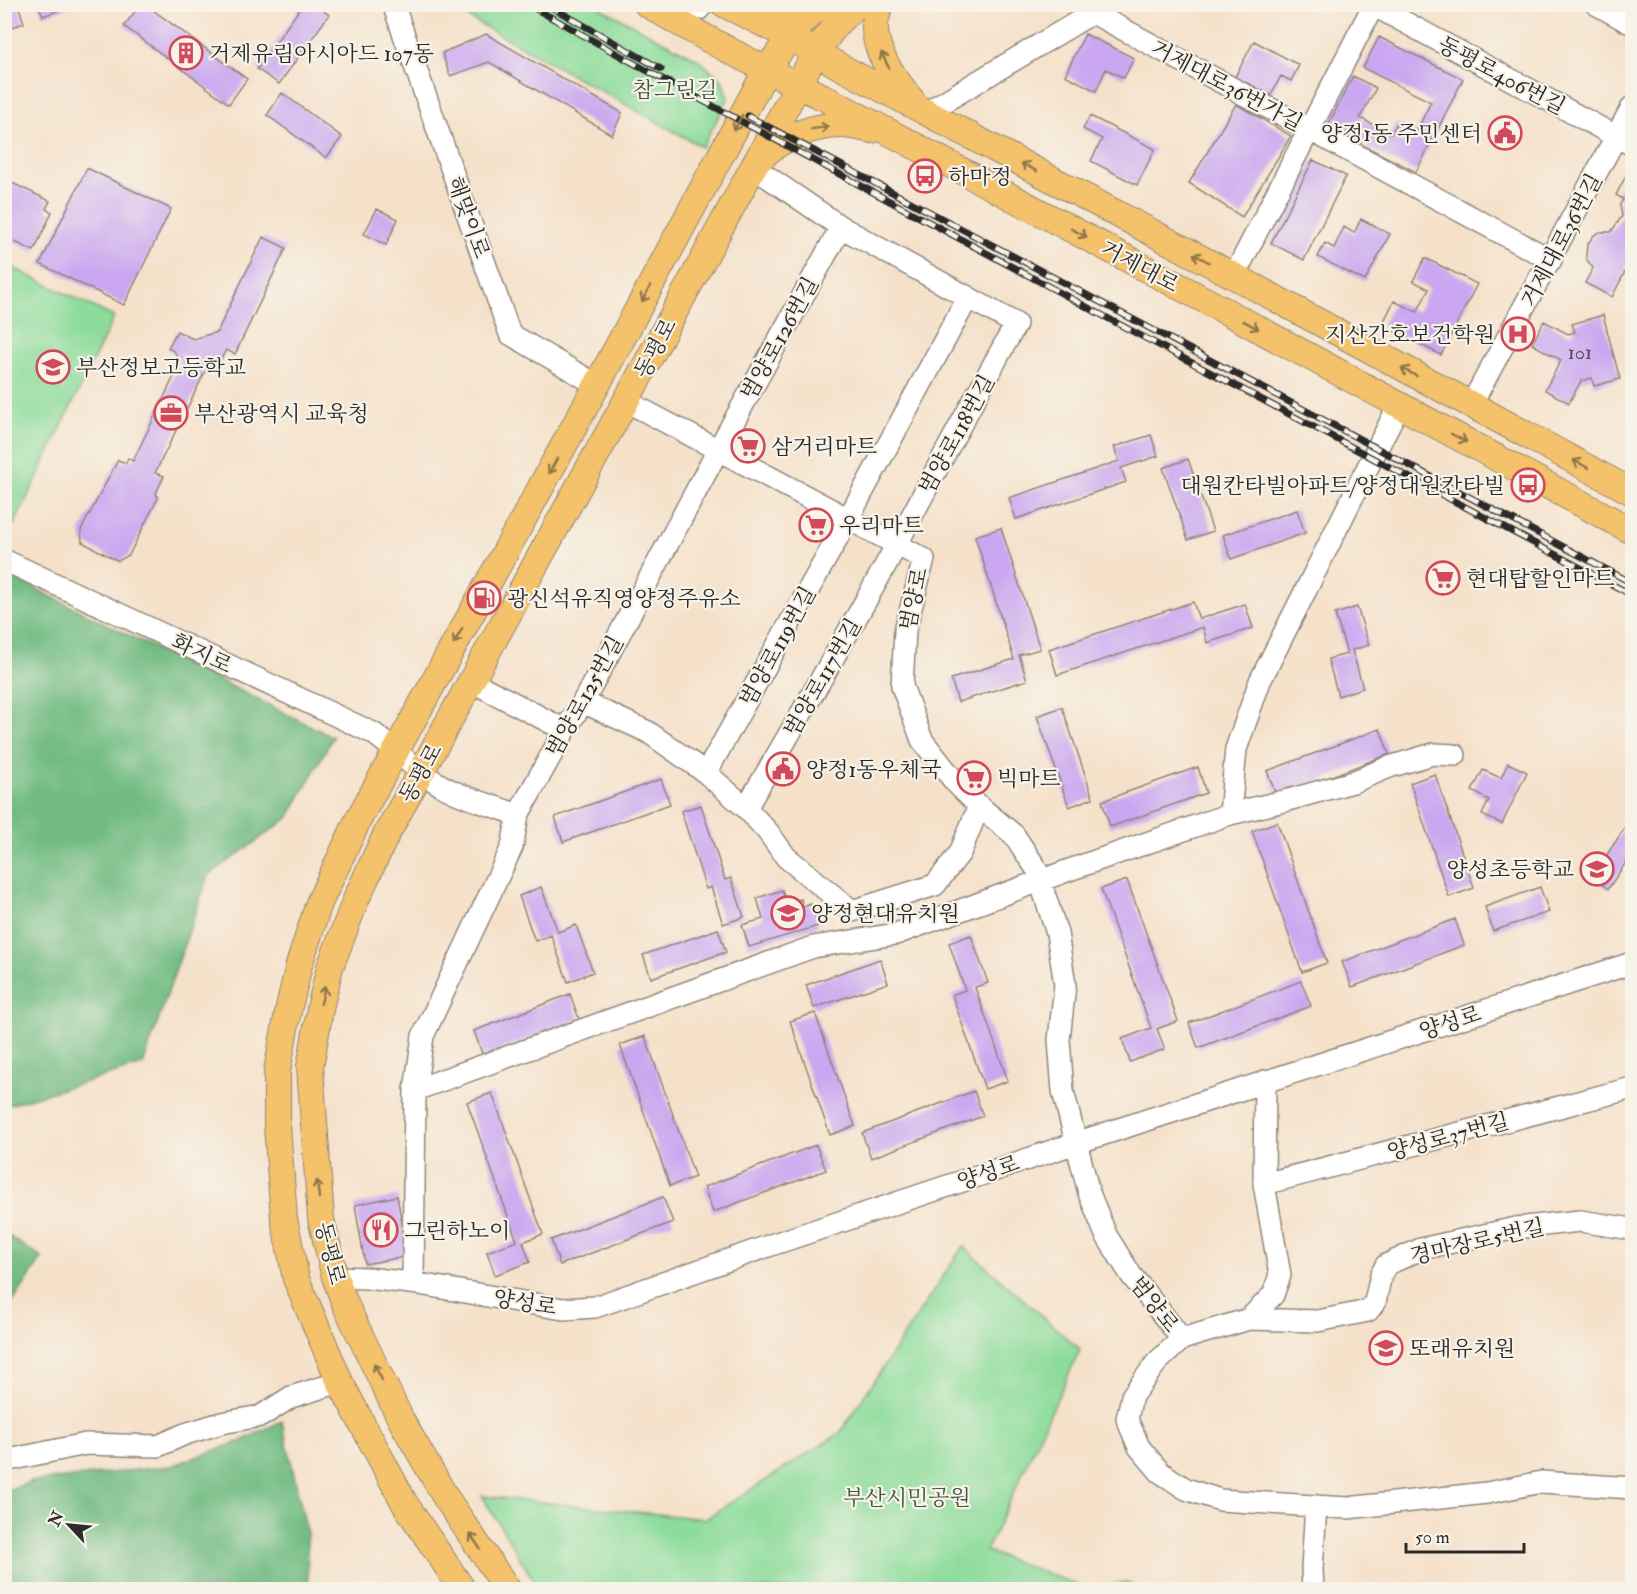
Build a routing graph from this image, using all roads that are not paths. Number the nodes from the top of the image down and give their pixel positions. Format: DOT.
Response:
graph roads {
  1 [pos="393,4"];
  2 [pos="647,4"];
  3 [pos="679,4"];
  4 [pos="797,4"];
  5 [pos="823,4"];
  6 [pos="858,4"];
  7 [pos="880,4"];
  8 [pos="1596,4"];
  9 [pos="718,5"];
  10 [pos="1372,5"];
  11 [pos="1100,9"];
  12 [pos="1632,24"];
  13 [pos="790,37"];
  14 [pos="816,52"];
  15 [pos="766,71"];
  16 [pos="797,85"];
  17 [pos="1632,107"];
  18 [pos="922,110"];
  19 [pos="1309,129"];
  20 [pos="890,133"];
  21 [pos="1624,141"];
  22 [pos="753,167"];
  23 [pos="841,226"];
  24 [pos="1551,260"];
  25 [pos="1233,276"];
  26 [pos="968,297"];
  27 [pos="597,385"];
  28 [pos="626,401"];
  29 [pos="1399,405"];
  30 [pos="1470,405"];
  31 [pos="718,450"];
  32 [pos="1632,492"];
  33 [pos="848,519"];
  34 [pos="1632,531"];
  35 [pos="896,544"];
  36 [pos="4,560"];
  37 [pos="471,681"];
  38 [pos="583,702"];
  39 [pos="564,730"];
  40 [pos="396,749"];
  41 [pos="1455,755"];
  42 [pos="420,771"];
  43 [pos="706,773"];
  44 [pos="979,806"];
  45 [pos="746,808"];
  46 [pos="1230,814"];
  47 [pos="518,815"];
  48 [pos="1036,868"];
  49 [pos="1044,893"];
  50 [pos="852,911"];
  51 [pos="860,938"];
  52 [pos="1632,963"];
  53 [pos="1265,1081"];
  54 [pos="1632,1088"];
  55 [pos="415,1090"];
  56 [pos="1076,1143"];
  57 [pos="1264,1184"];
  58 [pos="1632,1229"];
  59 [pos="335,1277"];
  60 [pos="413,1283"];
  61 [pos="1248,1319"];
  62 [pos="1182,1338"];
  63 [pos="340,1382"];
  64 [pos="4,1461"];
  65 [pos="1632,1488"];
  66 [pos="1316,1506"];
  67 [pos="1313,1579"];
  68 [pos="463,1590"];
  69 [pos="508,1590"];
  1 -- 27 [label="street, 해맞이로"];
  2 -- 15 [label="main road, 거제대로"];
  3 -- 9 [label="street"];
  4 -- 9 [label="main road"];
  5 -- 13 [label="main road, 동평로"];
  6 -- 14 [label="main road, 동평로"];
  18 -- 7 [label="main road, one-way"];
  8 -- 12 [label="street"];
  9 -- 13 [label="main road, 거제대로"];
  10 -- 19 [label="street"];
  10 -- 21 [label="street, 동평로406번길"];
  11 -- 18 [label="street"];
  11 -- 19 [label="street, 거제대로36번가길"];
  13 -- 14 [label="main road, 거제대로"];
  13 -- 15 [label="main road, 동평로"];
  14 -- 16 [label="main road, 동평로"];
  14 -- 18 [label="main road, 거제대로"];
  15 -- 16 [label="main road, 거제대로"];
  15 -- 27 [label="main road, 동평로, one-way"];
  16 -- 20 [label="main road, 거제대로"];
  16 -- 22 [label="main road, 동평로"];
  17 -- 21 [label="street, 거제대로36번길"];
  25 -- 18 [label="main road, 거제대로, one-way"];
  19 -- 24 [label="street, 거제대로36번가길"];
  19 -- 25 [label="street"];
  22 -- 20 [label="main road, one-way"];
  20 -- 29 [label="main road, 거제대로, one-way"];
  21 -- 24 [label="street, 거제대로36번길"];
  22 -- 23 [label="street"];
  22 -- 28 [label="main road, 동평로"];
  23 -- 26 [label="street"];
  23 -- 31 [label="street, 범양로126번길"];
  24 -- 30 [label="street, 거제대로36번길"];
  30 -- 25 [label="main road, 거제대로, one-way"];
  26 -- 33 [label="street, 범양로119번길"];
  26 -- 35 [label="street, 범양로118번길"];
  27 -- 40 [label="main road, 동평로, one-way"];
  28 -- 31 [label="street, 범양로"];
  28 -- 37 [label="main road, 동평로"];
  29 -- 34 [label="main road, 거제대로, one-way"];
  29 -- 46 [label="street"];
  32 -- 30 [label="main road, 거제대로, one-way"];
  31 -- 33 [label="street, 범양로"];
  31 -- 38 [label="street, 범양로125번길"];
  33 -- 35 [label="street, 범양로"];
  33 -- 43 [label="street, 범양로119번길"];
  35 -- 44 [label="street, 범양로"];
  35 -- 45 [label="street, 범양로117번길"];
  36 -- 40 [label="street, 화지로"];
  37 -- 39 [label="street"];
  37 -- 42 [label="main road, 동평로"];
  38 -- 39 [label="street, 범양로125번길"];
  38 -- 43 [label="street"];
  39 -- 47 [label="street, 범양로125번길"];
  40 -- 42 [label="street, 화지로"];
  40 -- 63 [label="main road, 동평로"];
  41 -- 46 [label="street"];
  42 -- 47 [label="street, 화지로"];
  59 -- 42 [label="main road, 동평로, one-way"];
  43 -- 45 [label="street"];
  44 -- 48 [label="street, 범양로"];
  44 -- 50 [label="street"];
  45 -- 50 [label="street"];
  46 -- 51 [label="street"];
  47 -- 55 [label="street, 범양로125번길"];
  49 -- 56 [label="street, 범양로"];
  50 -- 51 [label="street"];
  51 -- 55 [label="street"];
  52 -- 53 [label="street, 양성로"];
  53 -- 56 [label="street, 양성로"];
  53 -- 57 [label="street"];
  54 -- 57 [label="street, 양성로37번길"];
  55 -- 60 [label="street, 범양로125번길"];
  56 -- 60 [label="street, 양성로"];
  56 -- 62 [label="street, 범양로"];
  57 -- 61 [label="street"];
  58 -- 61 [label="street, 경마장로5번길"];
  59 -- 60 [label="street, 양성로"];
  69 -- 59 [label="main road, 동평로, one-way"];
  61 -- 62 [label="street"];
  62 -- 66 [label="street, 범양로"];
  63 -- 64 [label="street"];
  63 -- 68 [label="main road, 동평로"];
  65 -- 66 [label="street, 범양로"];
  66 -- 67 [label="street"];
}
